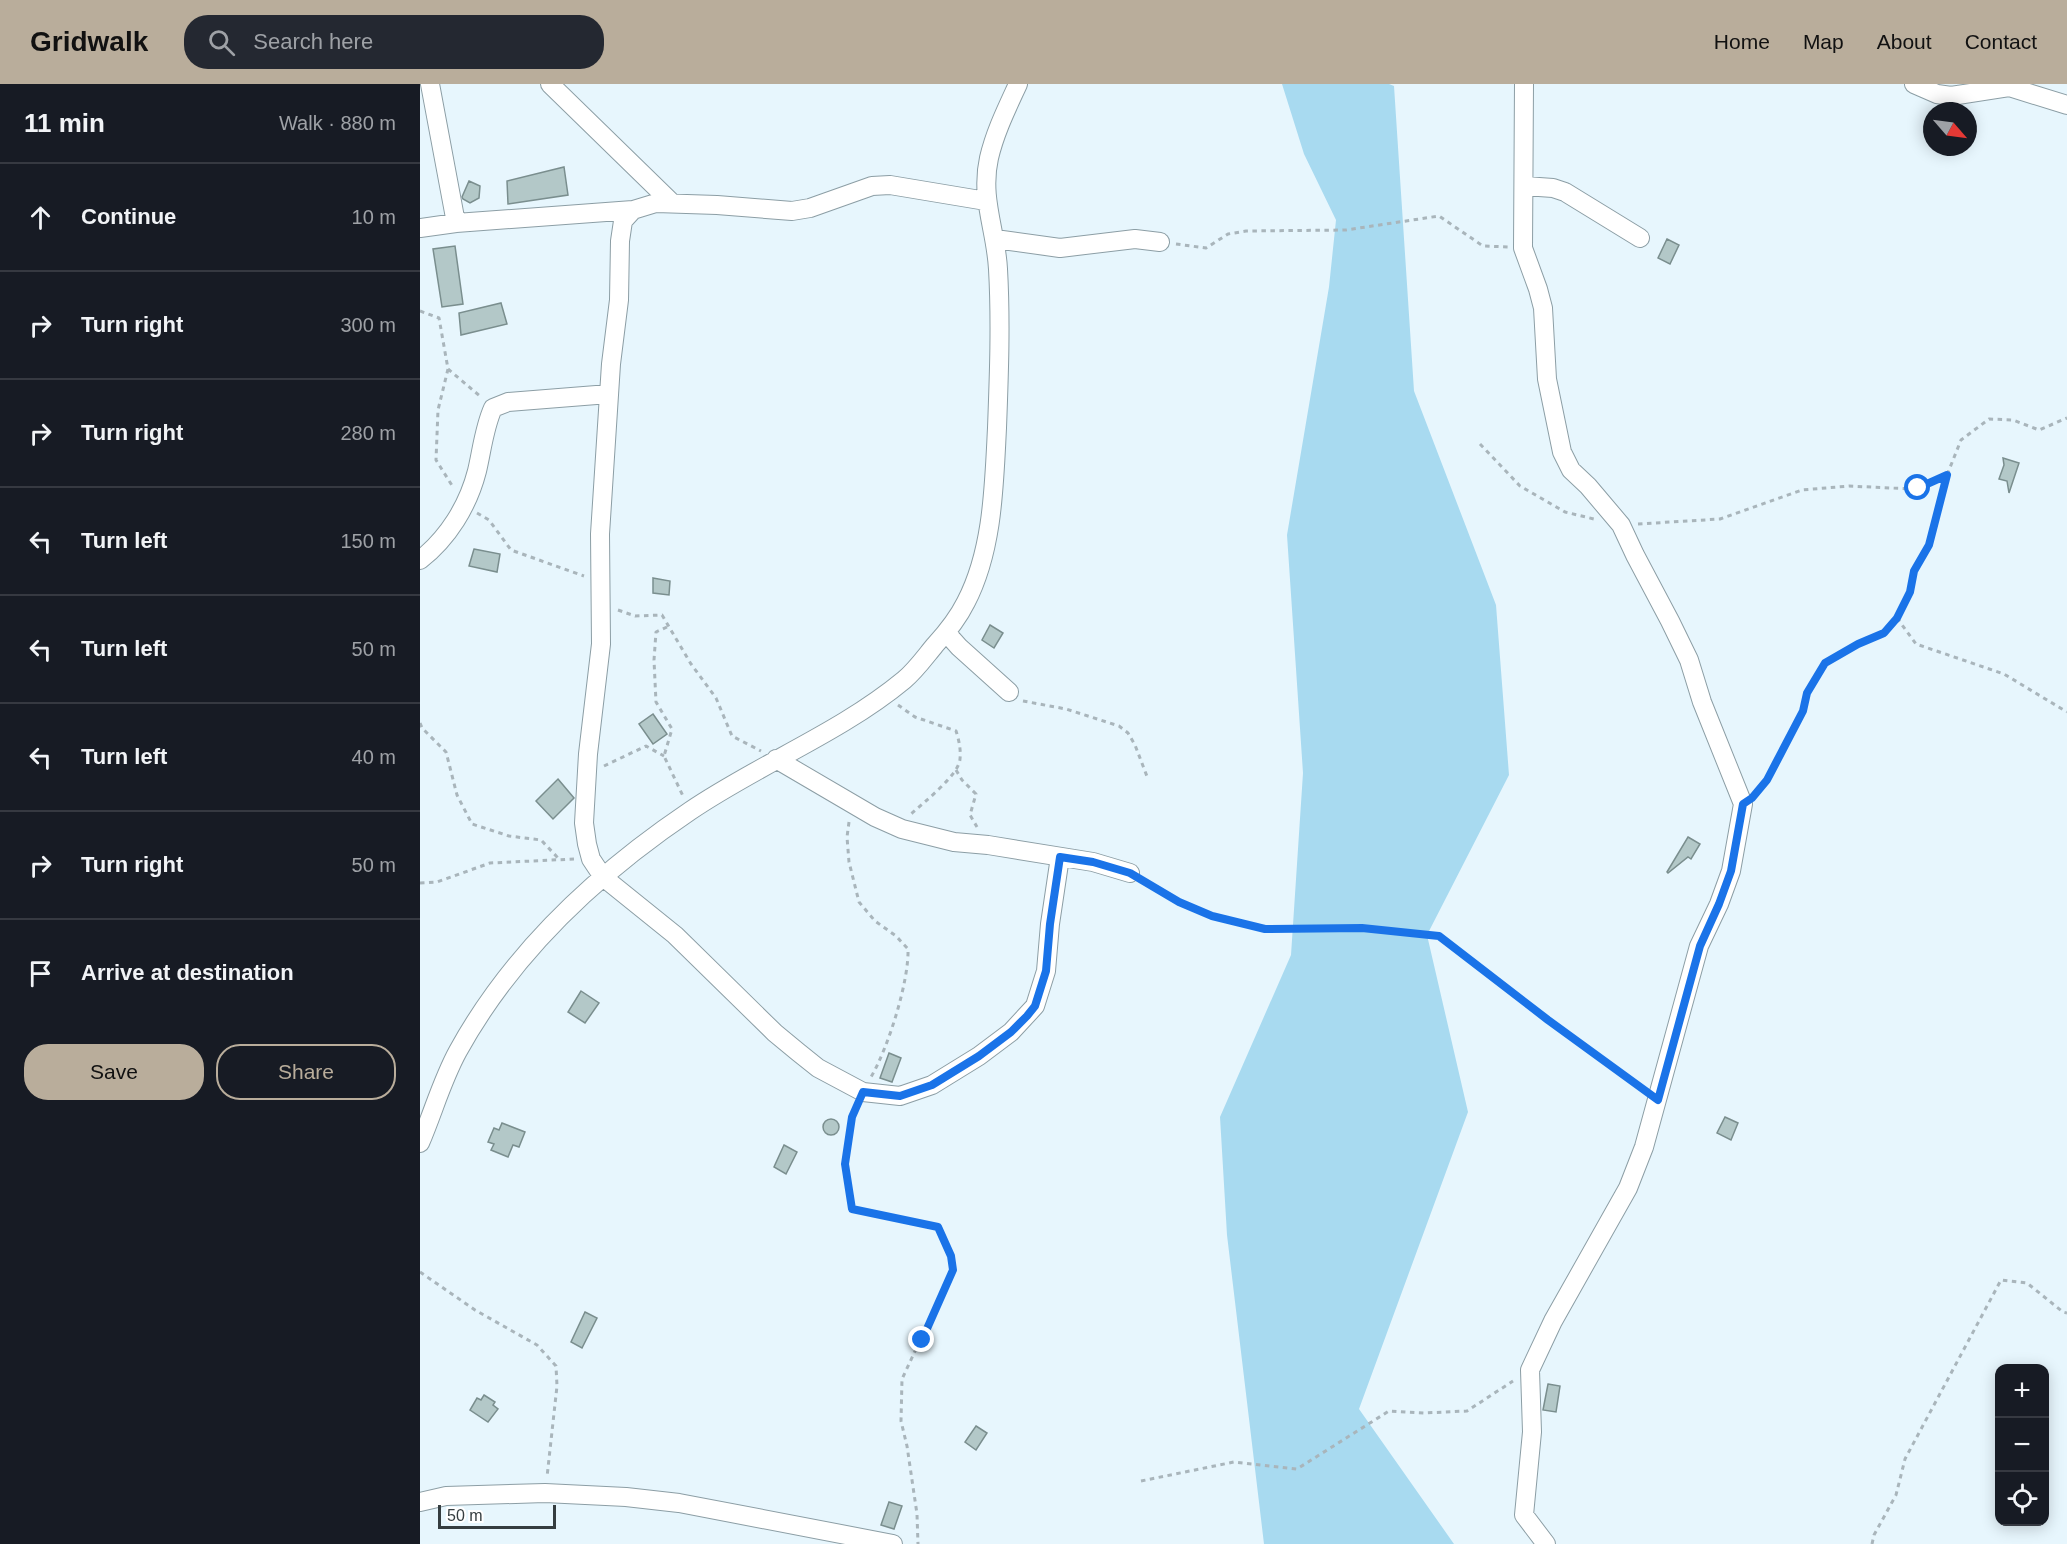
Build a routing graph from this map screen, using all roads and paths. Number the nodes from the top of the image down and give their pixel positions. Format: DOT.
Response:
graph roads {
  1 [pos="430,84"];
  2 [pos="550,84"];
  3 [pos="1018,84"];
  4 [pos="1524,84"];
  5 [pos="1914,84"];
  6 [pos="2067,105"];
  7 [pos="1525,186"];
  8 [pos="986,201"];
  9 [pos="671,202"];
  10 [pos="633,210"];
  11 [pos="456,223"];
  12 [pos="420,228"];
  13 [pos="995,238"];
  14 [pos="1640,238"];
  15 [pos="1160,242"];
  16 [pos="1523,248"];
  17 [pos="420,311"];
  18 [pos="609,394"];
  19 [pos="493,408"];
  20 [pos="2067,418"];
  21 [pos="1480,444"];
  22 [pos="1947,475"];
  23 [pos="1621,525"];
  24 [pos="420,561"];
  25 [pos="600,604"];
  26 [pos="1897,618"];
  27 [pos="668,627"];
  28 [pos="948,631"];
  29 [pos="1009,692"];
  30 [pos="885,694"];
  31 [pos="2067,712"];
  32 [pos="421,726"];
  33 [pos="664,756"];
  34 [pos="776,759"];
  35 [pos="956,770"];
  36 [pos="586,775"];
  37 [pos="1148,779"];
  38 [pos="852,802"];
  39 [pos="1743,804"];
  40 [pos="690,811"];
  41 [pos="902,829"];
  42 [pos="988,845"];
  43 [pos="1060,857"];
  44 [pos="559,859"];
  45 [pos="591,860"];
  46 [pos="1130,873"];
  47 [pos="603,877"];
  48 [pos="420,883"];
  49 [pos="863,1092"];
  50 [pos="1658,1100"];
  51 [pos="420,1143"];
  52 [pos="420,1272"];
  53 [pos="2067,1313"];
  54 [pos="1530,1370"];
  55 [pos="1141,1481"];
  56 [pos="545,1493"];
  57 [pos="420,1502"];
  58 [pos="893,1544"];
  59 [pos="918,1544"];
  60 [pos="1546,1544"];
  61 [pos="1872,1544"];
  1 -- 11 [label="street"];
  2 -- 9 [label="street"];
  3 -- 8 [label="street"];
  4 -- 7 [label="street"];
  5 -- 6 [label="street"];
  7 -- 14 [label="street"];
  7 -- 16 [label="street"];
  8 -- 9 [label="street"];
  8 -- 13 [label="street"];
  9 -- 10 [label="street"];
  10 -- 11 [label="street"];
  10 -- 18 [label="street"];
  11 -- 12 [label="street"];
  13 -- 15 [label="street"];
  13 -- 28 [label="street"];
  15 -- 16 [label="path"];
  16 -- 23 [label="street"];
  17 -- 19 [label="path"];
  18 -- 19 [label="street"];
  18 -- 25 [label="street"];
  19 -- 24 [label="street"];
  20 -- 22 [label="path"];
  21 -- 23 [label="path"];
  22 -- 23 [label="path"];
  22 -- 26 [label="path"];
  23 -- 39 [label="street"];
  25 -- 27 [label="path"];
  25 -- 36 [label="street"];
  26 -- 31 [label="path"];
  26 -- 39 [label="path"];
  27 -- 33 [label="path"];
  27 -- 34 [label="path"];
  28 -- 29 [label="street"];
  28 -- 30 [label="street"];
  29 -- 37 [label="path"];
  30 -- 34 [label="street"];
  30 -- 35 [label="path"];
  32 -- 44 [label="path"];
  33 -- 36 [label="path"];
  33 -- 40 [label="path"];
  34 -- 38 [label="street"];
  34 -- 40 [label="street"];
  35 -- 41 [label="path"];
  35 -- 42 [label="path"];
  36 -- 45 [label="street"];
  38 -- 41 [label="street"];
  38 -- 49 [label="path"];
  39 -- 50 [label="street"];
  40 -- 47 [label="street"];
  41 -- 42 [label="street"];
  42 -- 43 [label="street"];
  43 -- 46 [label="street"];
  43 -- 49 [label="street"];
  44 -- 45 [label="path"];
  44 -- 48 [label="path"];
  45 -- 47 [label="street"];
  46 -- 50 [label="path"];
  47 -- 49 [label="street"];
  47 -- 51 [label="street"];
  49 -- 59 [label="path"];
  50 -- 54 [label="street"];
  52 -- 56 [label="path"];
  53 -- 61 [label="path"];
  54 -- 55 [label="path"];
  54 -- 60 [label="street"];
  56 -- 57 [label="street"];
  56 -- 58 [label="street"];
}
